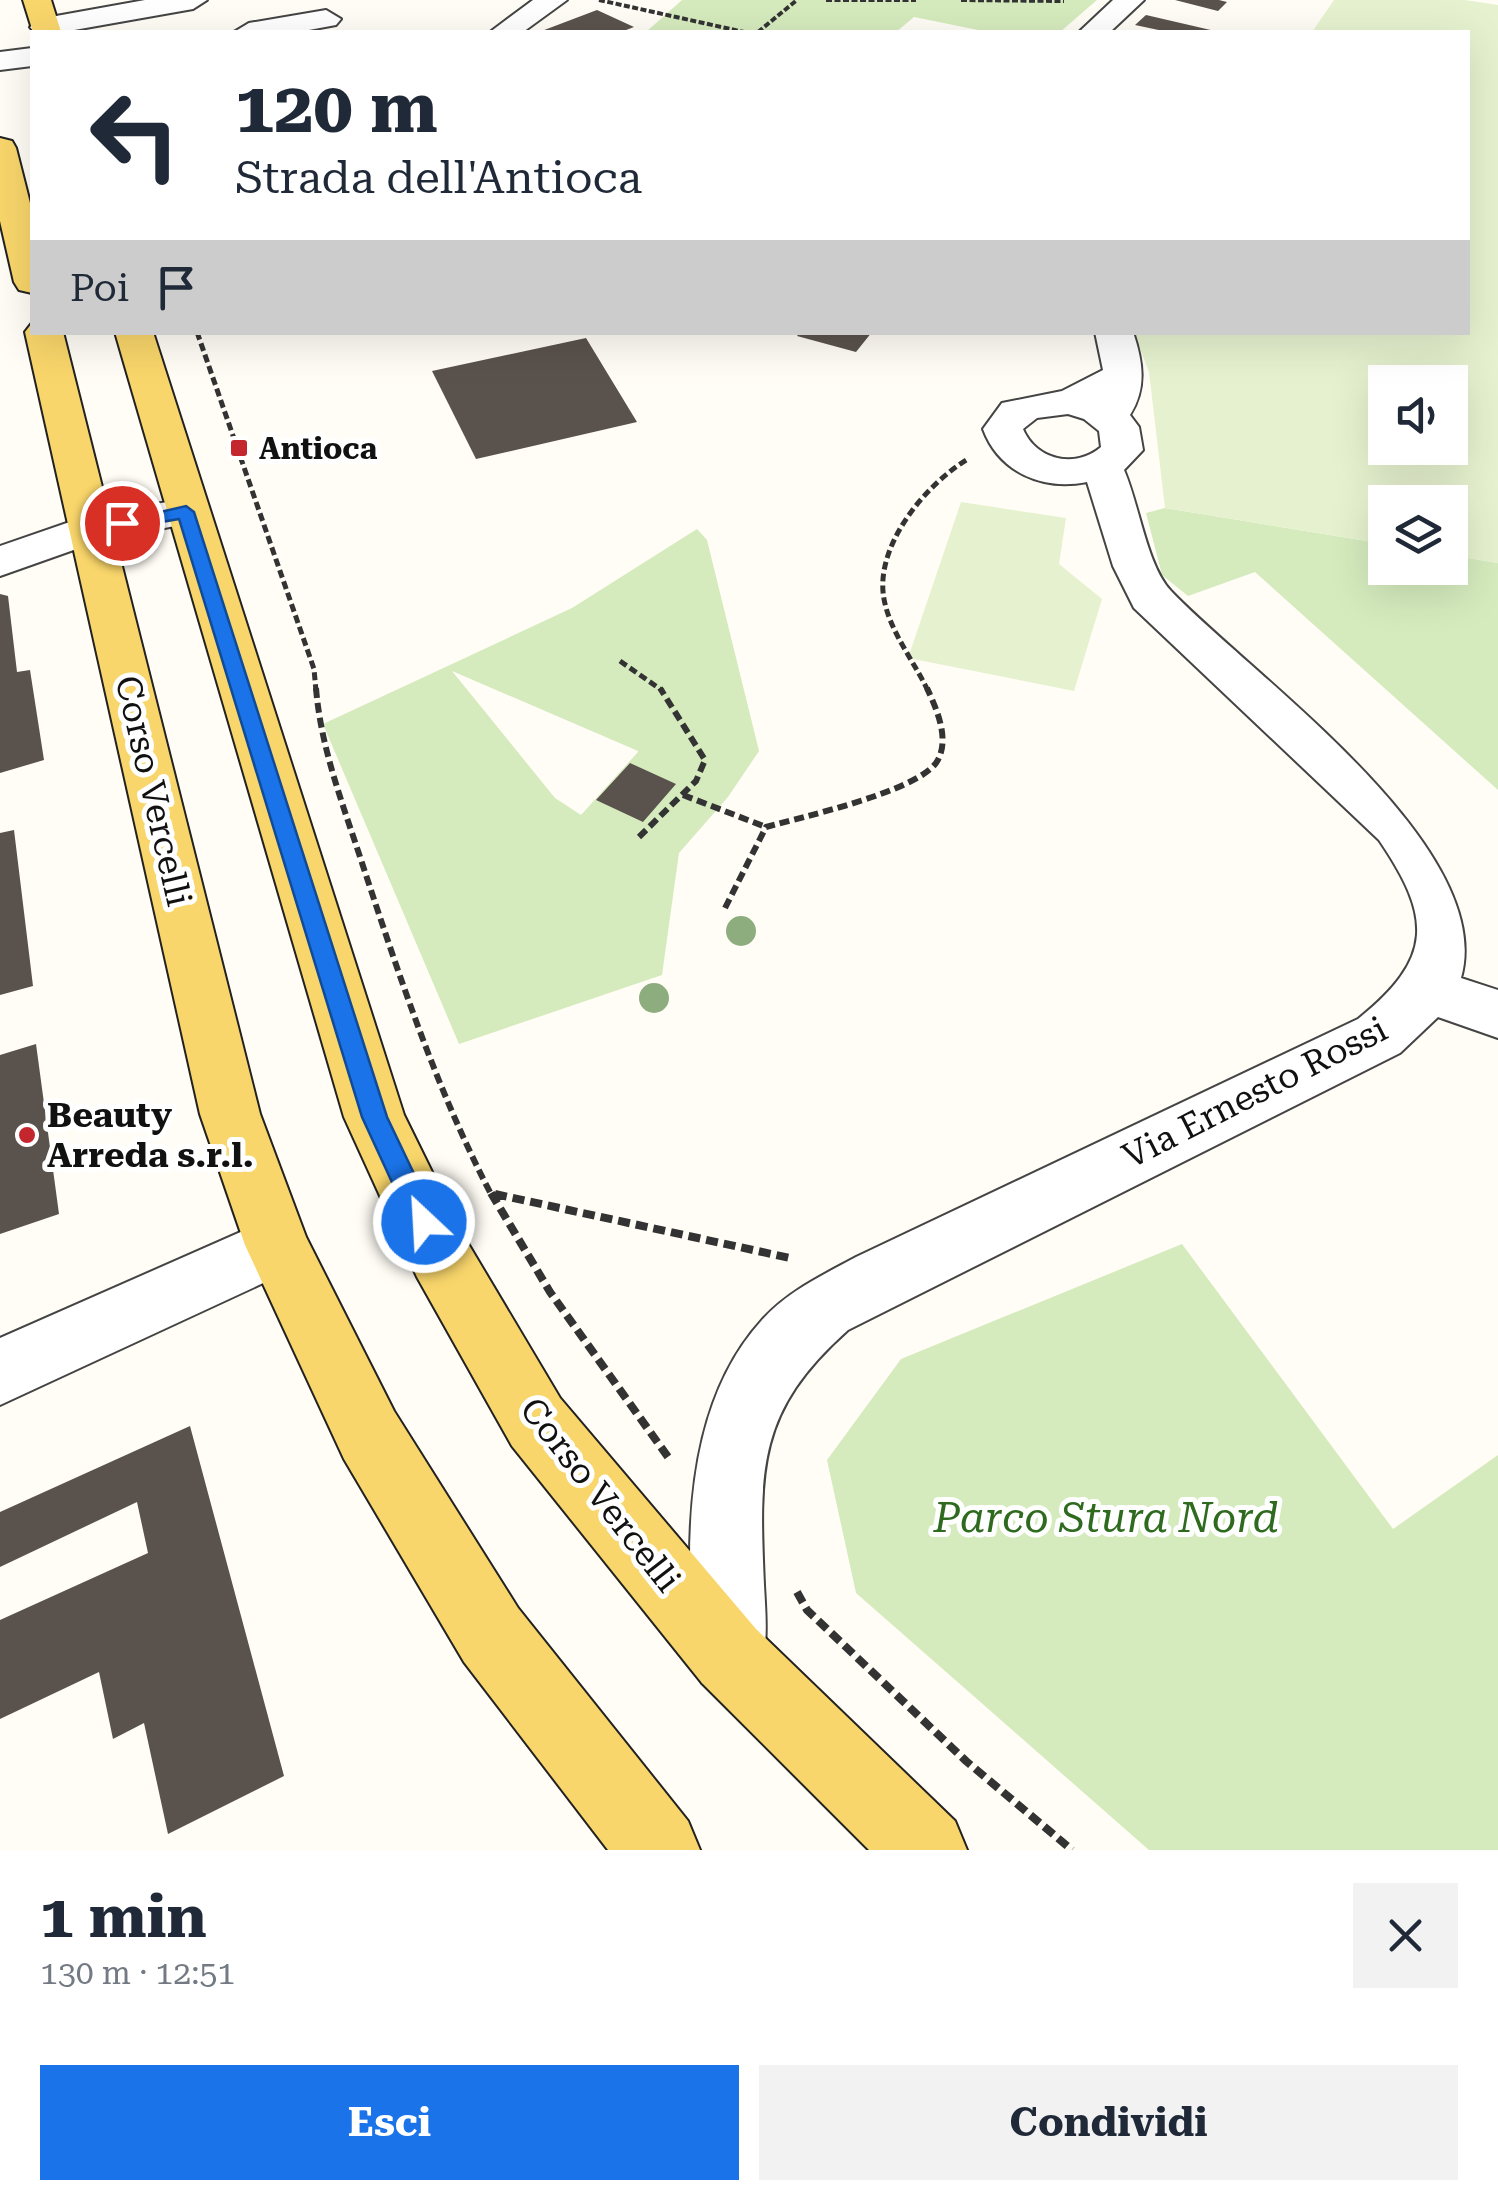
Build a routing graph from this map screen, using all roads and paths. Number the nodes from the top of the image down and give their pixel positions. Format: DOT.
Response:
graph roads {
  1 [pos="193,0"];
  2 [pos="553,0"];
  3 [pos="599,0"];
  4 [pos="797,0"];
  5 [pos="826,0"];
  6 [pos="916,0"];
  7 [pos="961,0"];
  8 [pos="1130,0"];
  9 [pos="326,19"];
  10 [pos="43,20"];
  11 [pos="261,30"];
  12 [pos="507,30"];
  13 [pos="735,30"];
  14 [pos="760,30"];
  15 [pos="1095,30"];
  16 [pos="30,57"];
  17 [pos="0,61"];
  18 [pos="0,148"];
  19 [pos="10,235"];
  20 [pos="30,278"];
  21 [pos="45,335"];
  22 [pos="135,335"];
  23 [pos="198,335"];
  24 [pos="1115,335"];
  25 [pos="1120,377"];
  26 [pos="1070,402"];
  27 [pos="1005,441"];
  28 [pos="1105,442"];
  29 [pos="186,512"];
  30 [pos="90,529"];
  31 [pos="0,562"];
  32 [pos="620,661"];
  33 [pos="683,795"];
  34 [pos="766,827"];
  35 [pos="639,837"];
  36 [pos="725,908"];
  37 [pos="1428,991"];
  38 [pos="1498,1014"];
  39 [pos="494,1194"];
  40 [pos="277,1245"];
  41 [pos="879,1278"];
  42 [pos="0,1372"];
  43 [pos="672,1462"];
  44 [pos="791,1581"];
  45 [pos="729,1656"];
  46 [pos="659,1850"];
  47 [pos="926,1850"];
  48 [pos="1072,1850"];
  1 -- 10 [label="street"];
  2 -- 12 [label="street"];
  3 -- 13 [label="path"];
  4 -- 14 [label="path"];
  5 -- 6 [label="path"];
  7 -- 8 [label="path"];
  8 -- 15 [label="street"];
  9 -- 11 [label="street"];
  16 -- 17 [label="street"];
  18 -- 19 [label="main road"];
  19 -- 20 [label="main road"];
  21 -- 30 [label="main road, Corso Vercelli"];
  22 -- 29 [label="main road, Corso Vercelli"];
  23 -- 39 [label="path"];
  24 -- 25 [label="street"];
  25 -- 26 [label="street"];
  25 -- 28 [label="street"];
  26 -- 27 [label="street"];
  26 -- 28 [label="street"];
  27 -- 28 [label="street"];
  27 -- 34 [label="path"];
  28 -- 37 [label="street, Via Ernesto Rossi"];
  29 -- 30 [label="street"];
  29 -- 45 [label="main road, Corso Vercelli"];
  30 -- 31 [label="street"];
  30 -- 40 [label="main road, Corso Vercelli"];
  32 -- 33 [label="path"];
  33 -- 34 [label="path"];
  33 -- 35 [label="path"];
  34 -- 36 [label="path"];
  37 -- 38 [label="street"];
  37 -- 41 [label="street, Via Ernesto Rossi"];
  39 -- 41 [label="path"];
  39 -- 43 [label="path"];
  40 -- 42 [label="street"];
  40 -- 46 [label="main road, Corso Vercelli"];
  41 -- 45 [label="street, Via Ernesto Rossi"];
  44 -- 48 [label="path"];
  45 -- 47 [label="main road, Corso Vercelli"];
}
